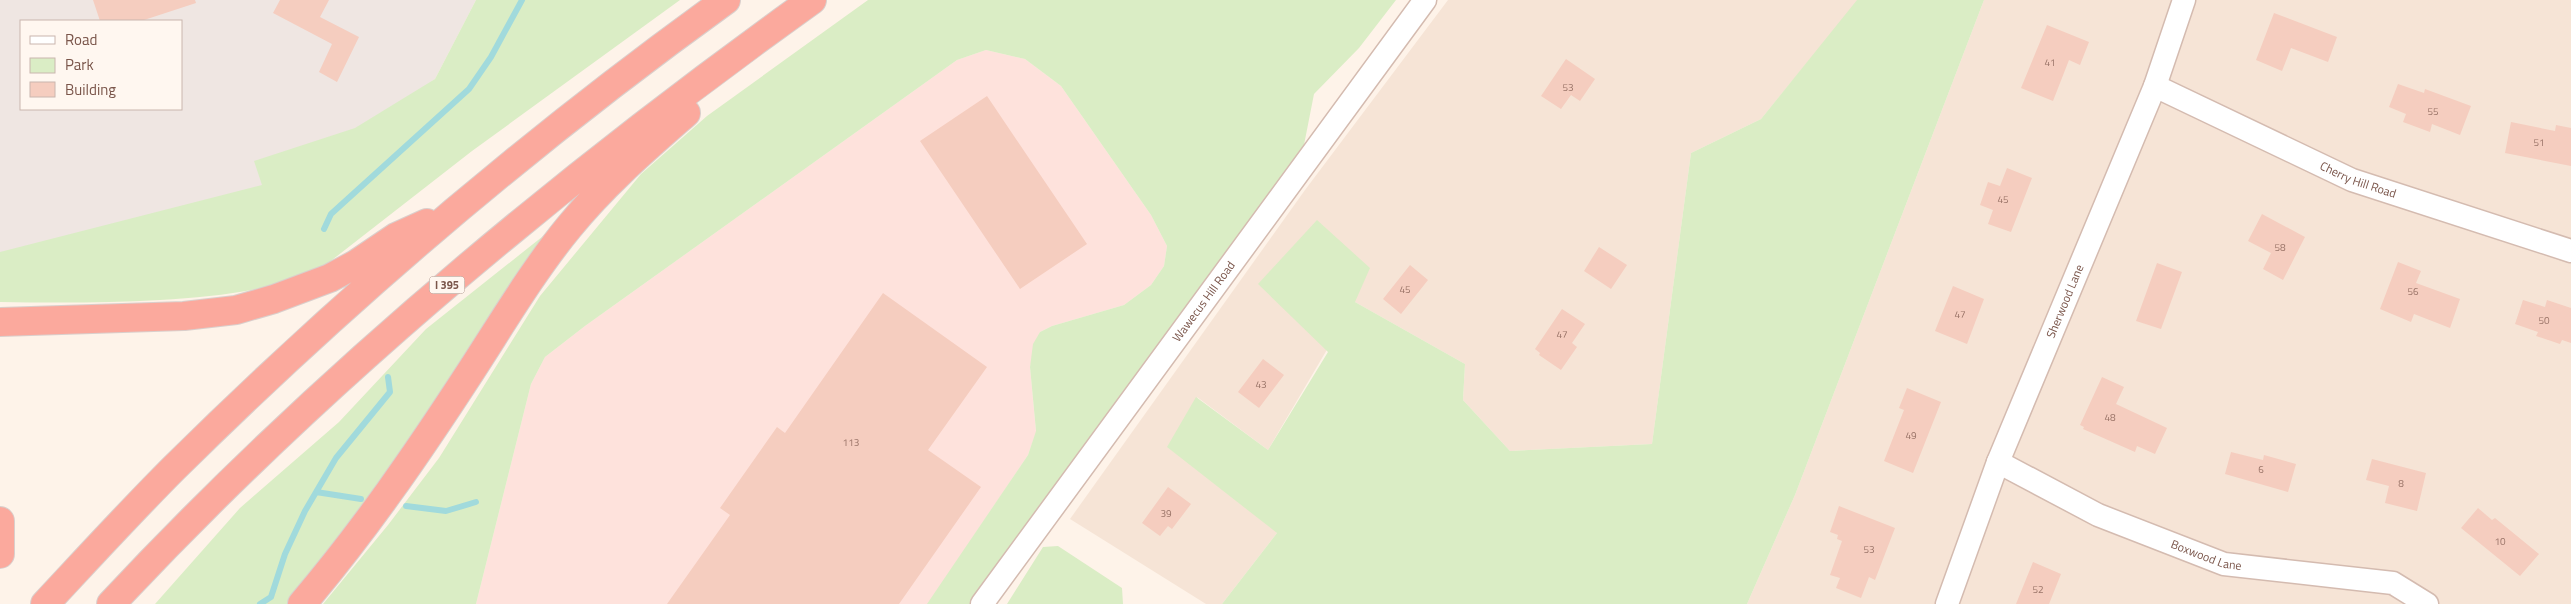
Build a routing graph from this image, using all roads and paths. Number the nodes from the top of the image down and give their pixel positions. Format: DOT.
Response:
graph roads {
  1 [pos="726,0"];
  2 [pos="812,0"];
  3 [pos="1425,0"];
  4 [pos="2184,0"];
  5 [pos="751,44"];
  6 [pos="2155,86"];
  7 [pos="452,214"];
  8 [pos="2571,251"];
  9 [pos="0,322"];
  10 [pos="1998,462"];
  11 [pos="0,521"];
  12 [pos="0,554"];
  13 [pos="45,604"];
  14 [pos="111,604"];
  15 [pos="302,604"];
  16 [pos="982,604"];
  17 [pos="1947,604"];
  18 [pos="2427,604"];
  1 -- 7 [label="highway"];
  2 -- 5 [label="highway, I 395"];
  3 -- 16 [label="street, Wawecus Hill Road"];
  4 -- 6 [label="street, Sherwood Lane"];
  5 -- 14 [label="highway, I 395"];
  5 -- 15 [label="highway"];
  6 -- 8 [label="street, Cherry Hill Road"];
  6 -- 10 [label="street, Sherwood Lane"];
  7 -- 9 [label="highway"];
  7 -- 13 [label="highway"];
  10 -- 17 [label="street, Sherwood Lane"];
  10 -- 18 [label="street, Boxwood Lane"];
  11 -- 12 [label="highway"];
}
